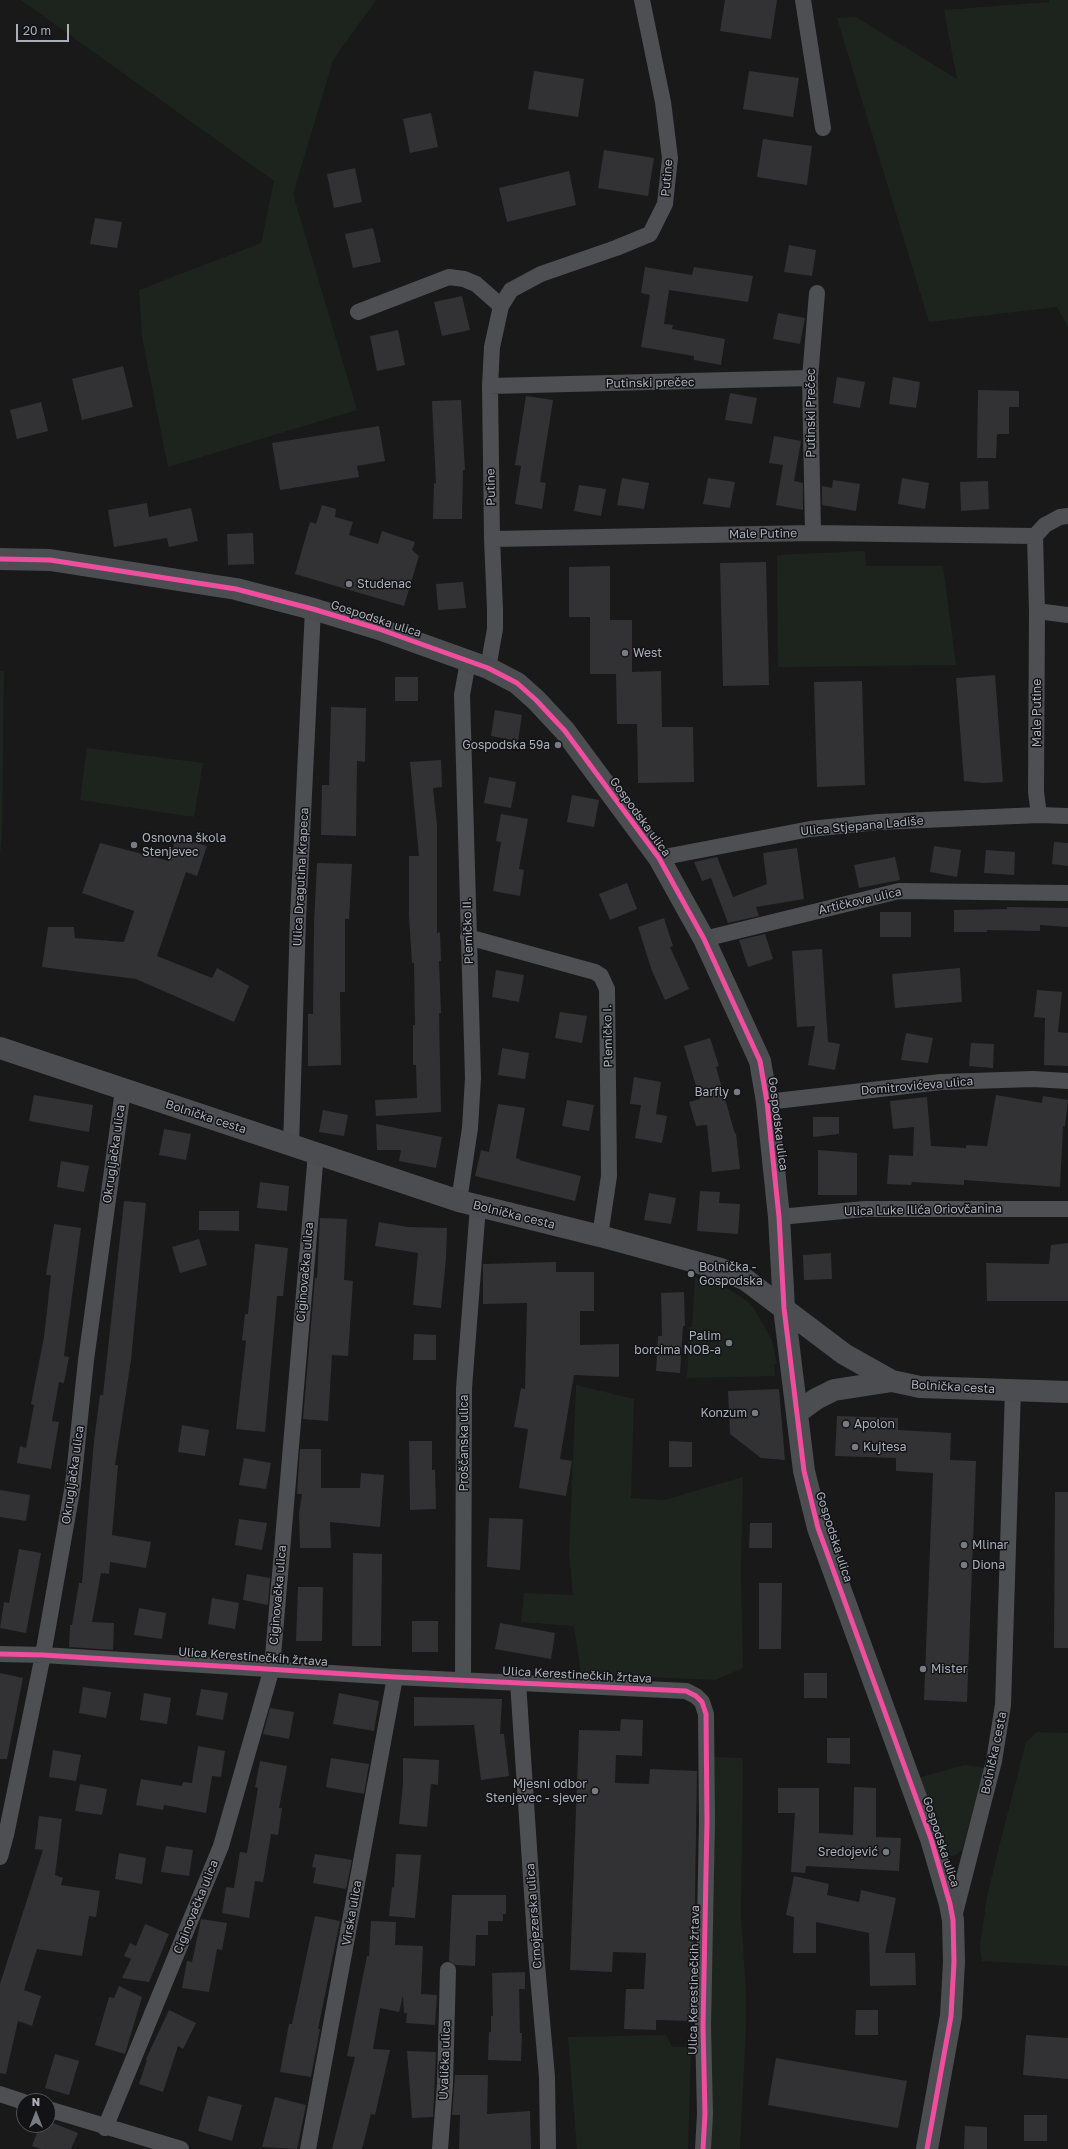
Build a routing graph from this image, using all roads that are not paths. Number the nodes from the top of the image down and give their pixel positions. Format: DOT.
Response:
graph roads {
  1 [pos="642,0"];
  2 [pos="803,0"];
  3 [pos="823,128"];
  4 [pos="817,293"];
  5 [pos="501,306"];
  6 [pos="358,312"];
  7 [pos="810,378"];
  8 [pos="490,386"];
  9 [pos="1068,516"];
  10 [pos="813,533"];
  11 [pos="1035,536"];
  12 [pos="492,539"];
  13 [pos="0,559"];
  14 [pos="313,609"];
  15 [pos="1038,611"];
  16 [pos="1068,615"];
  17 [pos="478,664"];
  18 [pos="1039,815"];
  19 [pos="1068,816"];
  20 [pos="659,858"];
  21 [pos="1068,893"];
  22 [pos="468,937"];
  23 [pos="704,939"];
  24 [pos="0,1048"];
  25 [pos="1068,1081"];
  26 [pos="123,1090"];
  27 [pos="767,1102"];
  28 [pos="291,1146"];
  29 [pos="316,1153"];
  30 [pos="468,1204"];
  31 [pos="1068,1209"];
  32 [pos="779,1216"];
  33 [pos="600,1236"];
  34 [pos="784,1308"];
  35 [pos="892,1381"];
  36 [pos="1013,1390"];
  37 [pos="1068,1392"];
  38 [pos="798,1412"];
  39 [pos="0,1654"];
  40 [pos="43,1655"];
  41 [pos="272,1668"];
  42 [pos="395,1677"];
  43 [pos="463,1680"];
  44 [pos="518,1682"];
  45 [pos="0,1857"];
  46 [pos="953,1920"];
  47 [pos="448,1970"];
  48 [pos="0,2094"];
  49 [pos="16,2099"];
  50 [pos="56,2112"];
  51 [pos="105,2128"];
  52 [pos="181,2149"];
  53 [pos="308,2149"];
  54 [pos="440,2149"];
  55 [pos="548,2149"];
  56 [pos="703,2149"];
  57 [pos="927,2149"];
  1 -- 5 [label="street, Putine"];
  2 -- 3 [label="street"];
  4 -- 7 [label="street, Putinski Prečec"];
  5 -- 6 [label="street"];
  5 -- 8 [label="street, Putine"];
  7 -- 8 [label="street, Putinski prečec"];
  7 -- 10 [label="street, Putinski Prečec"];
  8 -- 12 [label="street, Putine"];
  9 -- 11 [label="street"];
  10 -- 11 [label="street, Male Putine"];
  10 -- 12 [label="street, Male Putine"];
  11 -- 15 [label="street, Male Putine"];
  12 -- 17 [label="street, Putine"];
  13 -- 14 [label="street, Gospodska ulica"];
  14 -- 17 [label="street, Gospodska ulica"];
  14 -- 28 [label="street, Ulica Dragutina Krapeca"];
  15 -- 16 [label="street"];
  15 -- 18 [label="street, Male Putine"];
  17 -- 20 [label="street, Gospodska ulica"];
  17 -- 22 [label="street, Plemičko II."];
  18 -- 19 [label="street, Ulica Stjepana Ladiše"];
  18 -- 20 [label="street, Ulica Stjepana Ladiše"];
  20 -- 23 [label="street, Gospodska ulica"];
  21 -- 23 [label="street, Artičkova ulica"];
  22 -- 30 [label="street, Plemičko II."];
  22 -- 33 [label="street, Plemičko I."];
  23 -- 27 [label="street, Gospodska ulica"];
  24 -- 26 [label="street, Bolnička cesta"];
  25 -- 27 [label="street, Domitrovićeva ulica"];
  26 -- 28 [label="street, Bolnička cesta"];
  26 -- 40 [label="street, Okrugljačka ulica"];
  27 -- 32 [label="street, Gospodska ulica"];
  28 -- 29 [label="street, Bolnička cesta"];
  29 -- 30 [label="street, Bolnička cesta"];
  29 -- 41 [label="street, Ciginovačka ulica"];
  30 -- 33 [label="street, Bolnička cesta"];
  30 -- 43 [label="street, Proščanska ulica"];
  31 -- 32 [label="street, Ulica Luke Ilića Oriovčanina"];
  32 -- 34 [label="street, Gospodska ulica"];
  33 -- 34 [label="street, Bolnička cesta"];
  34 -- 35 [label="street, Bolnička cesta"];
  34 -- 38 [label="street, Gospodska ulica"];
  35 -- 36 [label="street, Bolnička cesta"];
  35 -- 38 [label="street"];
  36 -- 37 [label="street, Bolnička cesta"];
  36 -- 46 [label="street, Bolnička cesta"];
  38 -- 46 [label="street, Gospodska ulica"];
  39 -- 40 [label="street, Ulica Kerestinečkih žrtava"];
  40 -- 41 [label="street, Ulica Kerestinečkih žrtava"];
  40 -- 45 [label="street, Okrugljačka ulica"];
  41 -- 42 [label="street, Ulica Kerestinečkih žrtava"];
  41 -- 51 [label="street, Ciginovačka ulica"];
  42 -- 43 [label="street, Ulica Kerestinečkih žrtava"];
  42 -- 53 [label="street, Virska ulica"];
  43 -- 44 [label="street, Ulica Kerestinečkih žrtava"];
  44 -- 55 [label="street, Crnojezerska ulica"];
  44 -- 56 [label="street, Ulica Kerestinečkih žrtava"];
  46 -- 57 [label="street, Gospodska ulica"];
  47 -- 54 [label="street, Uvalička ulica"];
  48 -- 49 [label="street"];
  50 -- 51 [label="street"];
  51 -- 52 [label="street"];
}
